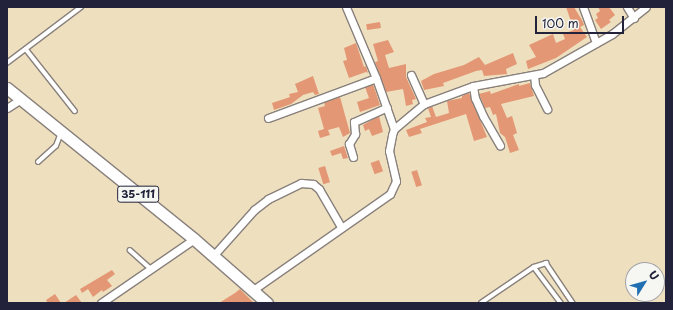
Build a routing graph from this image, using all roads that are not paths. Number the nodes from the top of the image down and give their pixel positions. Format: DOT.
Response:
graph roads {
  1 [pos="81,7"];
  2 [pos="347,7"];
  3 [pos="583,7"];
  4 [pos="627,7"];
  5 [pos="646,7"];
  6 [pos="634,18"];
  7 [pos="596,43"];
  8 [pos="26,49"];
  9 [pos="7,63"];
  10 [pos="411,75"];
  11 [pos="534,75"];
  12 [pos="376,78"];
  13 [pos="473,86"];
  14 [pos="7,88"];
  15 [pos="21,99"];
  16 [pos="424,104"];
  17 [pos="386,107"];
  18 [pos="7,108"];
  19 [pos="547,109"];
  20 [pos="75,111"];
  21 [pos="268,118"];
  22 [pos="394,129"];
  23 [pos="62,132"];
  24 [pos="500,145"];
  25 [pos="353,157"];
  26 [pos="38,162"];
  27 [pos="341,227"];
  28 [pos="194,239"];
  29 [pos="130,250"];
  30 [pos="213,256"];
  31 [pos="534,267"];
  32 [pos="151,269"];
  33 [pos="253,290"];
  34 [pos="101,303"];
  35 [pos="267,303"];
  36 [pos="481,303"];
  37 [pos="561,303"];
  38 [pos="574,303"];
  1 -- 8 [label="lane"];
  2 -- 12 [label="street"];
  3 -- 7 [label="street"];
  4 -- 6 [label="street"];
  5 -- 6 [label="street"];
  6 -- 7 [label="street"];
  7 -- 11 [label="street"];
  8 -- 9 [label="lane"];
  8 -- 20 [label="lane"];
  10 -- 16 [label="street"];
  11 -- 13 [label="street"];
  11 -- 19 [label="street"];
  12 -- 17 [label="street"];
  12 -- 21 [label="street"];
  13 -- 16 [label="street"];
  13 -- 24 [label="street"];
  14 -- 15 [label="main road, 35-111"];
  15 -- 18 [label="street"];
  15 -- 23 [label="main road, 35-111"];
  16 -- 22 [label="street"];
  17 -- 22 [label="street"];
  17 -- 25 [label="street"];
  22 -- 27 [label="street"];
  23 -- 26 [label="lane"];
  23 -- 28 [label="main road, 35-111"];
  27 -- 30 [label="street"];
  27 -- 33 [label="street"];
  28 -- 30 [label="main road, 35-111"];
  28 -- 32 [label="street"];
  29 -- 32 [label="lane"];
  30 -- 33 [label="main road, 35-111"];
  31 -- 36 [label="lane"];
  31 -- 37 [label="lane"];
  31 -- 38 [label="lane"];
  32 -- 34 [label="street"];
  33 -- 35 [label="main road, 35-111"];
}
